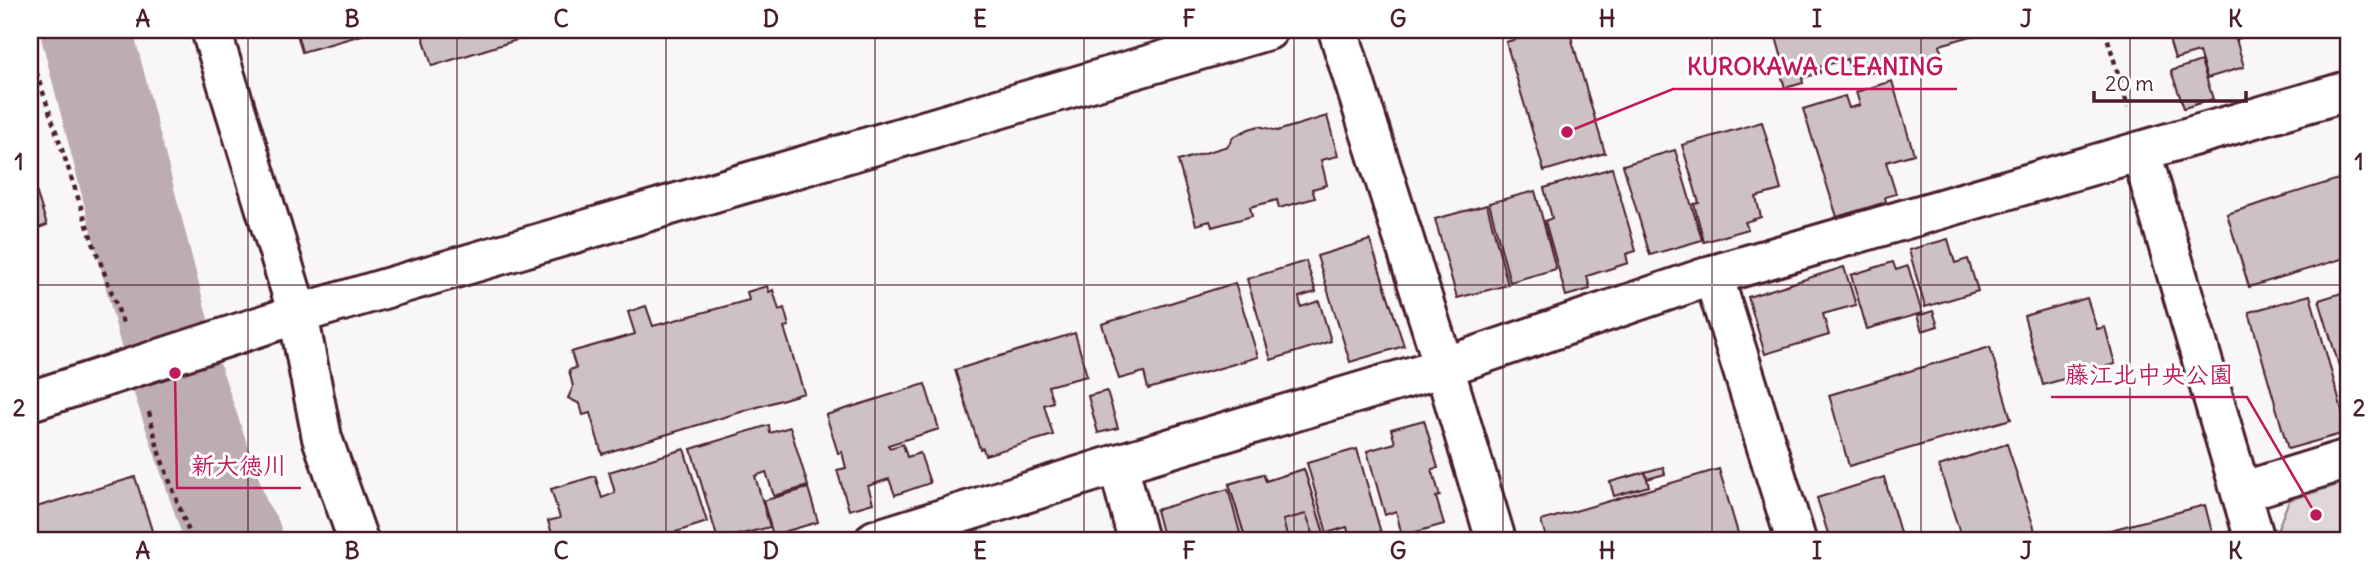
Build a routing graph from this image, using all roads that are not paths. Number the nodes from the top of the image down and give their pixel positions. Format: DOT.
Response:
graph roads {
  1 [pos="211,30"];
  2 [pos="1268,30"];
  3 [pos="1338,30"];
  4 [pos="2348,91"];
  5 [pos="2141,152"];
  6 [pos="1713,275"];
  7 [pos="298,314"];
  8 [pos="1444,367"];
  9 [pos="30,401"];
  10 [pos="2348,459"];
  11 [pos="1118,464"];
  12 [pos="2241,492"];
  13 [pos="358,540"];
  14 [pos="875,540"];
  15 [pos="1138,540"];
  16 [pos="1496,540"];
  17 [pos="1796,540"];
  18 [pos="2255,540"];
  1 -- 7 [label="street"];
  2 -- 7 [label="street"];
  3 -- 8 [label="street"];
  4 -- 5 [label="street"];
  5 -- 6 [label="street"];
  5 -- 12 [label="street"];
  6 -- 8 [label="street"];
  6 -- 17 [label="street"];
  7 -- 9 [label="street"];
  7 -- 13 [label="street"];
  8 -- 11 [label="street"];
  8 -- 16 [label="street"];
  10 -- 12 [label="street"];
  11 -- 14 [label="street"];
  11 -- 15 [label="street"];
  12 -- 18 [label="street"];
}
